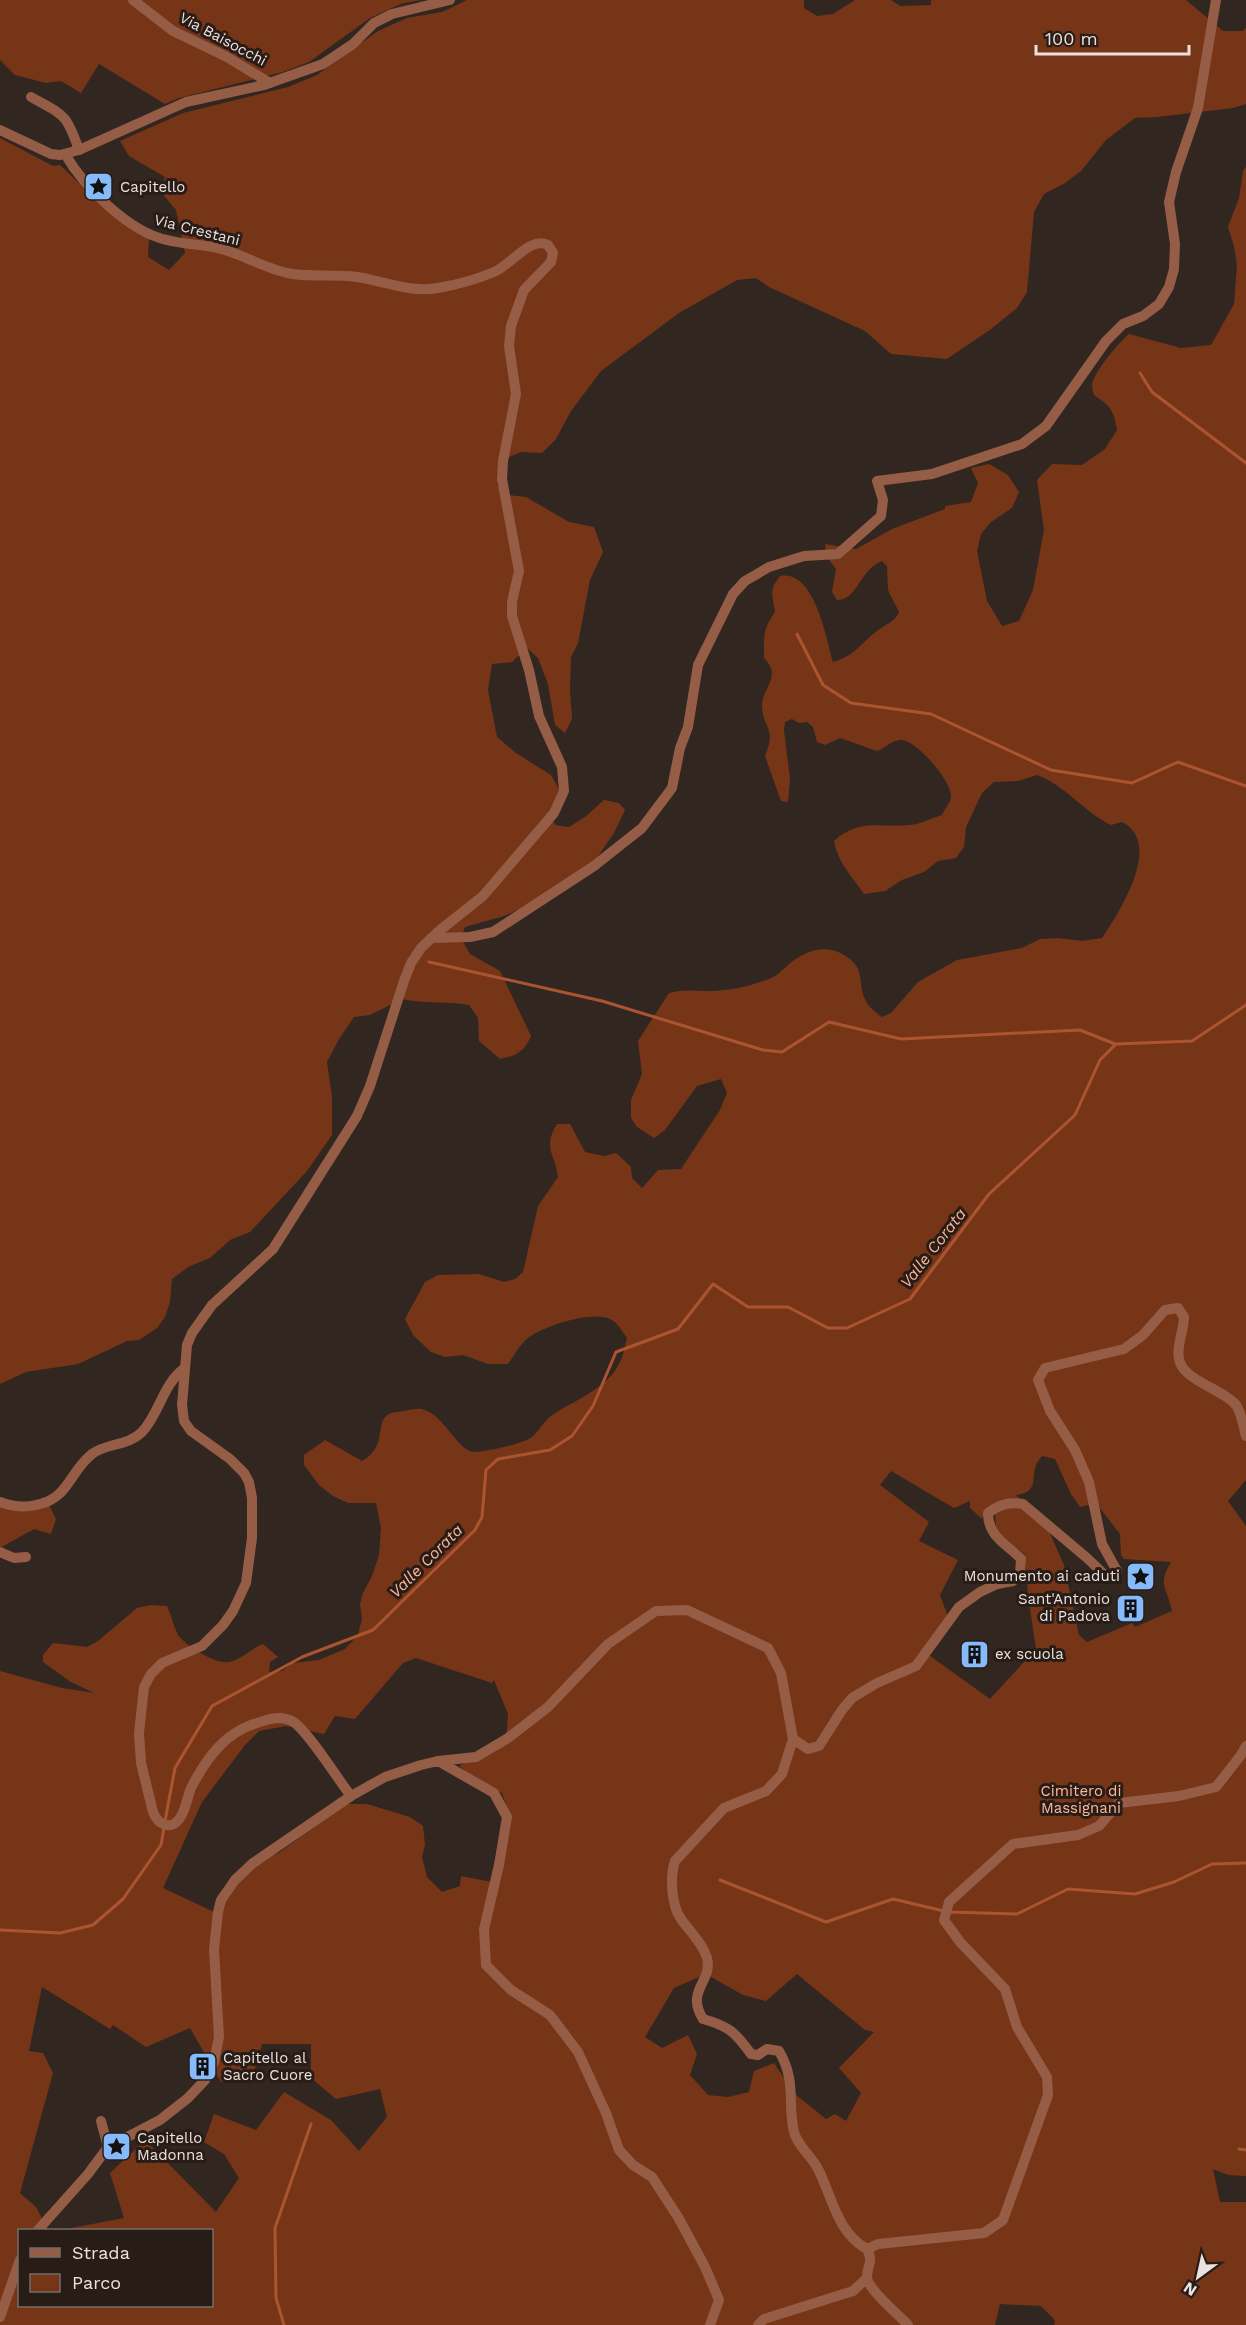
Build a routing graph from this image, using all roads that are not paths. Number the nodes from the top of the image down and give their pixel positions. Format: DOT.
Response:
graph roads {
  1 [pos="133,0"];
  2 [pos="450,0"];
  3 [pos="1216,0"];
  4 [pos="270,83"];
  5 [pos="31,97"];
  6 [pos="0,130"];
  7 [pos="79,150"];
  8 [pos="65,154"];
  9 [pos="430,938"];
  10 [pos="185,1368"];
  11 [pos="1246,1436"];
  12 [pos="0,1502"];
  13 [pos="15,1505"];
  14 [pos="0,1513"];
  15 [pos="0,1552"];
  16 [pos="26,1557"];
  17 [pos="793,1739"];
  18 [pos="1246,1746"];
  19 [pos="438,1761"];
  20 [pos="351,1796"];
  21 [pos="101,2121"];
  22 [pos="108,2148"];
  23 [pos="39,2229"];
  24 [pos="867,2249"];
  25 [pos="18,2266"];
  26 [pos="867,2278"];
  27 [pos="0,2318"];
  28 [pos="710,2325"];
  29 [pos="758,2325"];
  30 [pos="908,2325"];
  1 -- 4 [label="street, Via Baisocchi"];
  2 -- 4 [label="street"];
  3 -- 9 [label="street"];
  4 -- 7 [label="street"];
  5 -- 7 [label="street"];
  6 -- 8 [label="street"];
  7 -- 8 [label="street"];
  8 -- 9 [label="street, Via Crestani"];
  9 -- 10 [label="street"];
  10 -- 13 [label="street"];
  10 -- 20 [label="street"];
  11 -- 17 [label="street"];
  12 -- 13 [label="street"];
  13 -- 14 [label="street"];
  15 -- 16 [label="street"];
  17 -- 19 [label="street"];
  17 -- 24 [label="street"];
  18 -- 24 [label="street"];
  19 -- 20 [label="street"];
  19 -- 28 [label="street"];
  20 -- 22 [label="street"];
  21 -- 22 [label="street"];
  22 -- 23 [label="street"];
  24 -- 26 [label="street"];
  25 -- 27 [label="street"];
  26 -- 29 [label="street"];
  26 -- 30 [label="street"];
}
